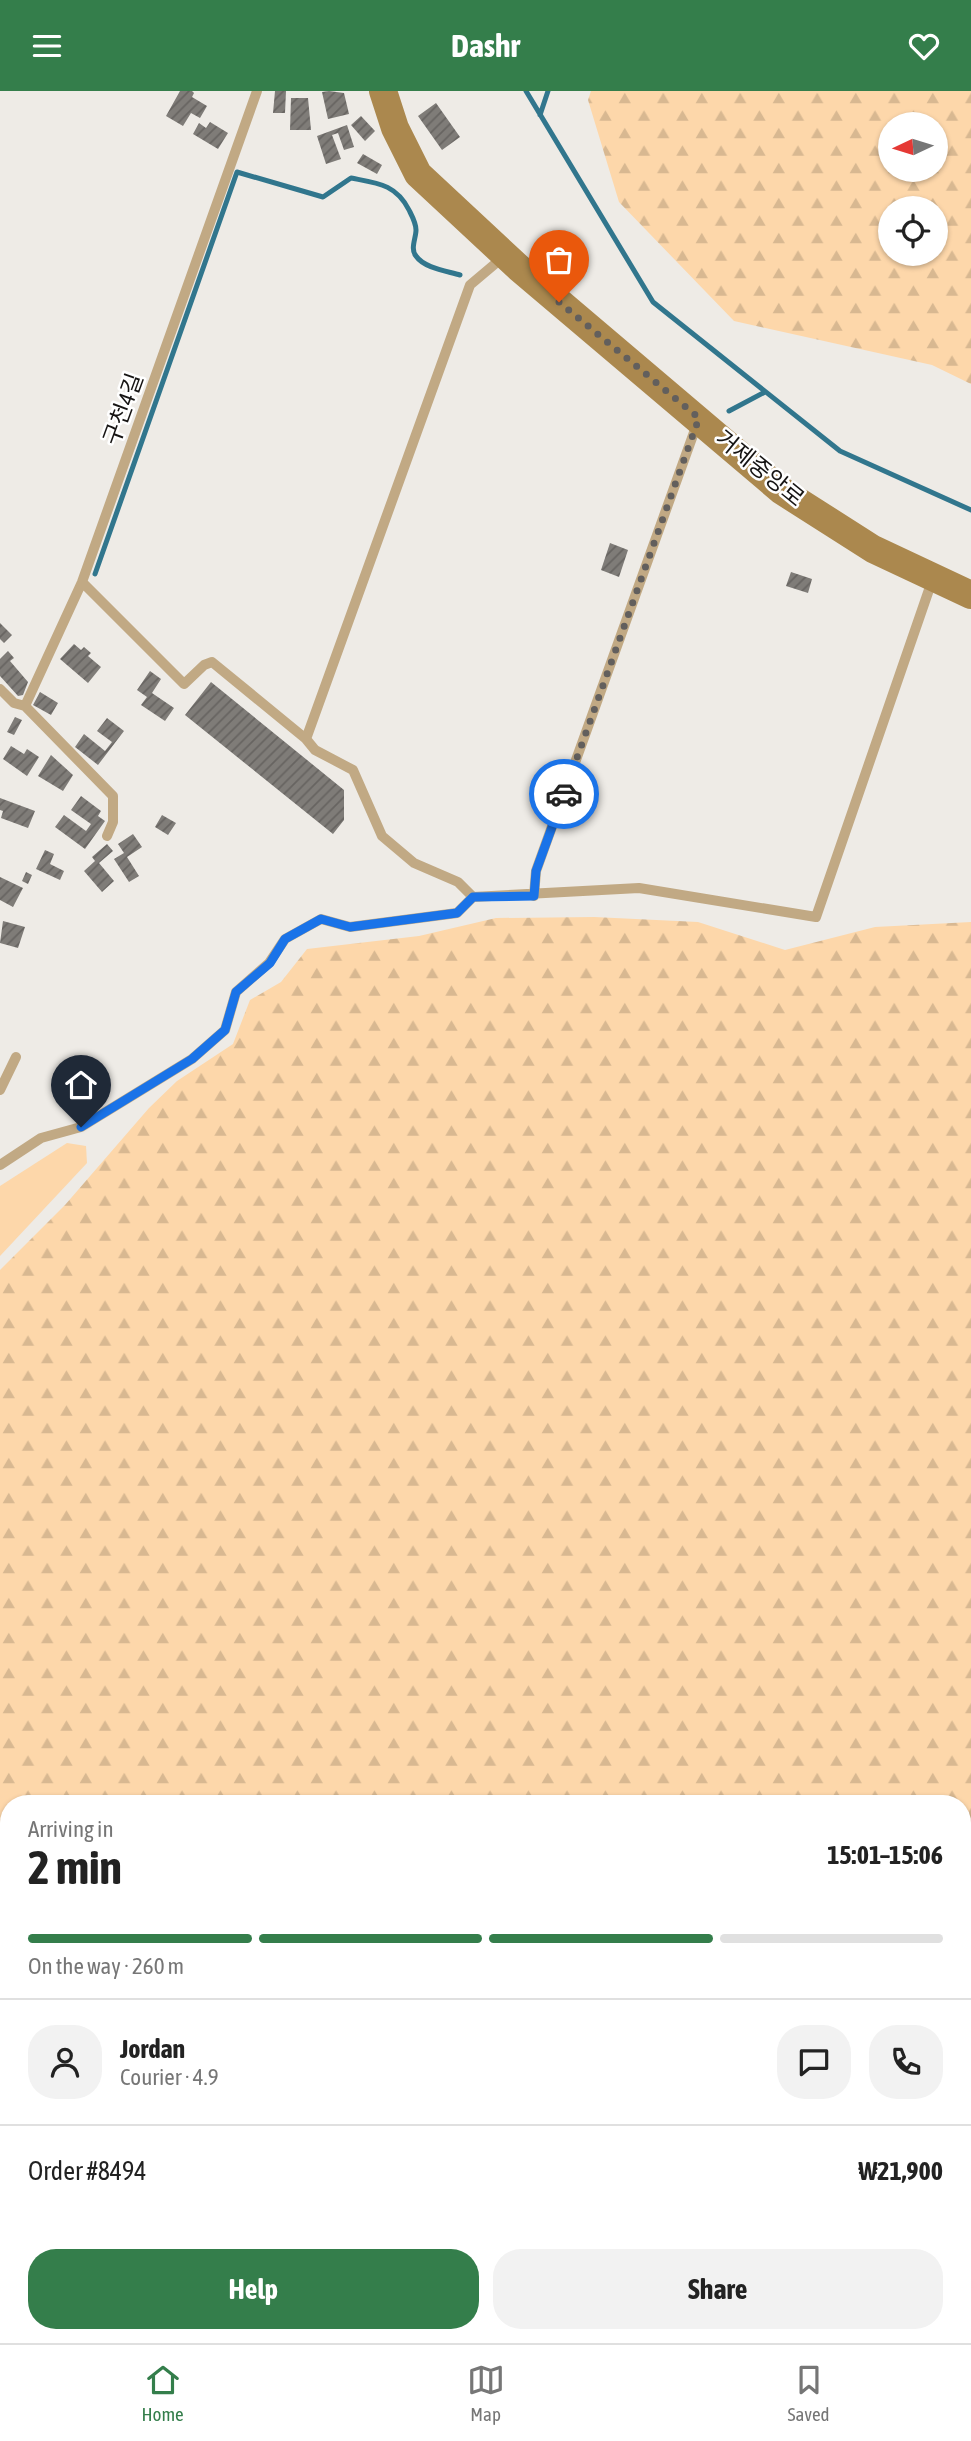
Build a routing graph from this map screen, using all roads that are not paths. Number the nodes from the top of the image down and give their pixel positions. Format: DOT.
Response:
graph roads {
  1 [pos="257,91"];
  2 [pos="383,91"];
  3 [pos="506,255"];
  4 [pos="699,418"];
  5 [pos="933,577"];
  6 [pos="82,582"];
  7 [pos="971,595"];
  8 [pos="0,689"];
  9 [pos="25,706"];
  10 [pos="306,739"];
  11 [pos="107,836"];
  12 [pos="534,896"];
  13 [pos="473,897"];
  14 [pos="16,1057"];
  15 [pos="0,1090"];
  16 [pos="0,1165"];
  1 -- 6 [label="lane, 구천4길"];
  2 -- 3 [label="main road, 거제중앙로"];
  3 -- 4 [label="main road, 거제중앙로"];
  3 -- 10 [label="lane"];
  4 -- 5 [label="main road, 거제중앙로"];
  4 -- 12 [label="lane"];
  5 -- 7 [label="main road, 거제중앙로"];
  5 -- 12 [label="lane"];
  6 -- 9 [label="lane, 구천4길"];
  6 -- 10 [label="lane"];
  8 -- 9 [label="lane"];
  9 -- 11 [label="lane"];
  10 -- 13 [label="lane"];
  12 -- 13 [label="lane"];
  13 -- 16 [label="lane"];
  14 -- 15 [label="lane"];
}
